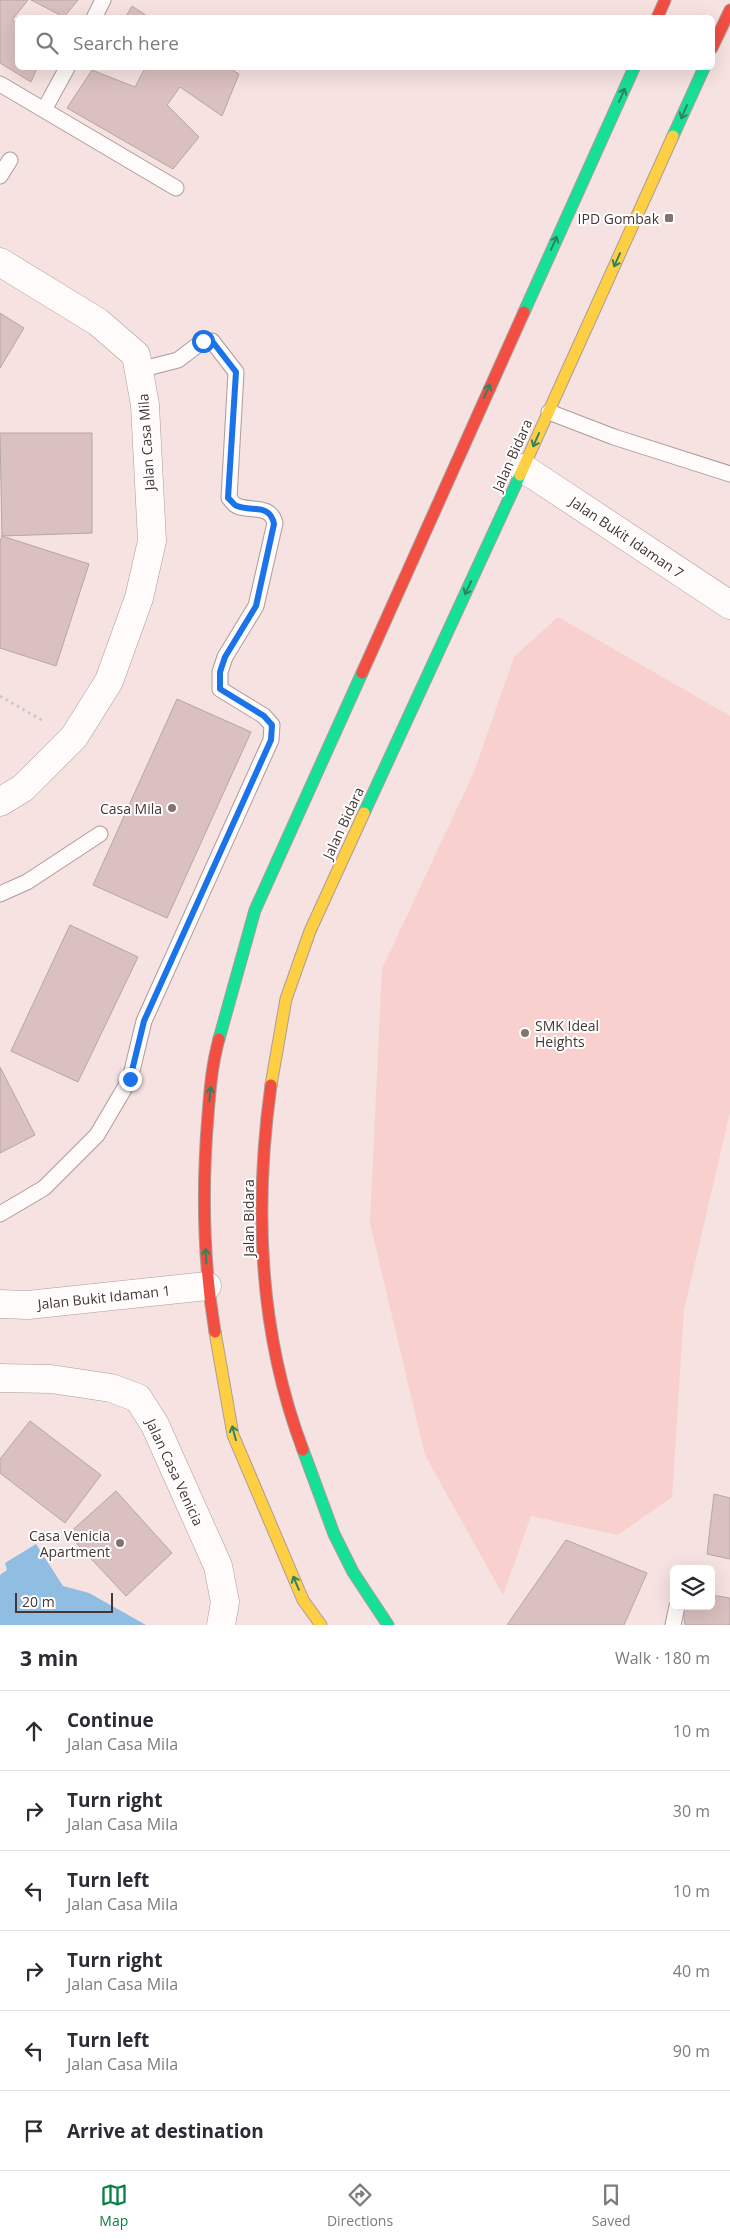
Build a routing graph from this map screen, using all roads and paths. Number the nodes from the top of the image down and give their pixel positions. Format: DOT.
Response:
graph roads {
  1 [pos="103,0"];
  2 [pos="665,0"];
  3 [pos="730,10"];
  4 [pos="96,15"];
  5 [pos="658,15"];
  6 [pos="715,42"];
  7 [pos="66,70"];
  8 [pos="633,70"];
  9 [pos="703,70"];
  10 [pos="0,84"];
  11 [pos="44,110"];
  12 [pos="10,160"];
  13 [pos="0,176"];
  14 [pos="176,188"];
  15 [pos="0,262"];
  16 [pos="139,370"];
  17 [pos="549,412"];
  18 [pos="523,468"];
  19 [pos="730,474"];
  20 [pos="730,605"];
  21 [pos="0,696"];
  22 [pos="51,726"];
  23 [pos="0,802"];
  24 [pos="100,834"];
  25 [pos="0,894"];
  26 [pos="0,1214"];
  27 [pos="207,1286"];
  28 [pos="0,1304"];
  29 [pos="0,1378"];
  30 [pos="676,1610"];
  31 [pos="221,1625"];
  32 [pos="321,1625"];
  33 [pos="388,1625"];
  34 [pos="673,1625"];
  1 -- 4 [label="lane"];
  2 -- 5 [label="main road"];
  3 -- 6 [label="main road"];
  7 -- 11 [label="lane"];
  27 -- 8 [label="main road, one-way"];
  9 -- 17 [label="main road, Jalan Bidara, one-way"];
  10 -- 11 [label="lane"];
  11 -- 14 [label="lane"];
  12 -- 13 [label="lane"];
  15 -- 16 [label="street, Jalan Casa Mila"];
  16 -- 23 [label="street, Jalan Casa Mila"];
  16 -- 26 [label="lane"];
  17 -- 18 [label="main road, Jalan Bidara, one-way"];
  17 -- 19 [label="lane"];
  18 -- 20 [label="street, Jalan Bukit Idaman 7"];
  18 -- 33 [label="main road, Jalan Bidara, one-way"];
  21 -- 22 [label="path"];
  24 -- 25 [label="lane"];
  27 -- 28 [label="street, Jalan Bukit Idaman 1"];
  32 -- 27 [label="main road, one-way"];
  29 -- 31 [label="street, Jalan Casa Venicia"];
  30 -- 34 [label="lane"];
}
